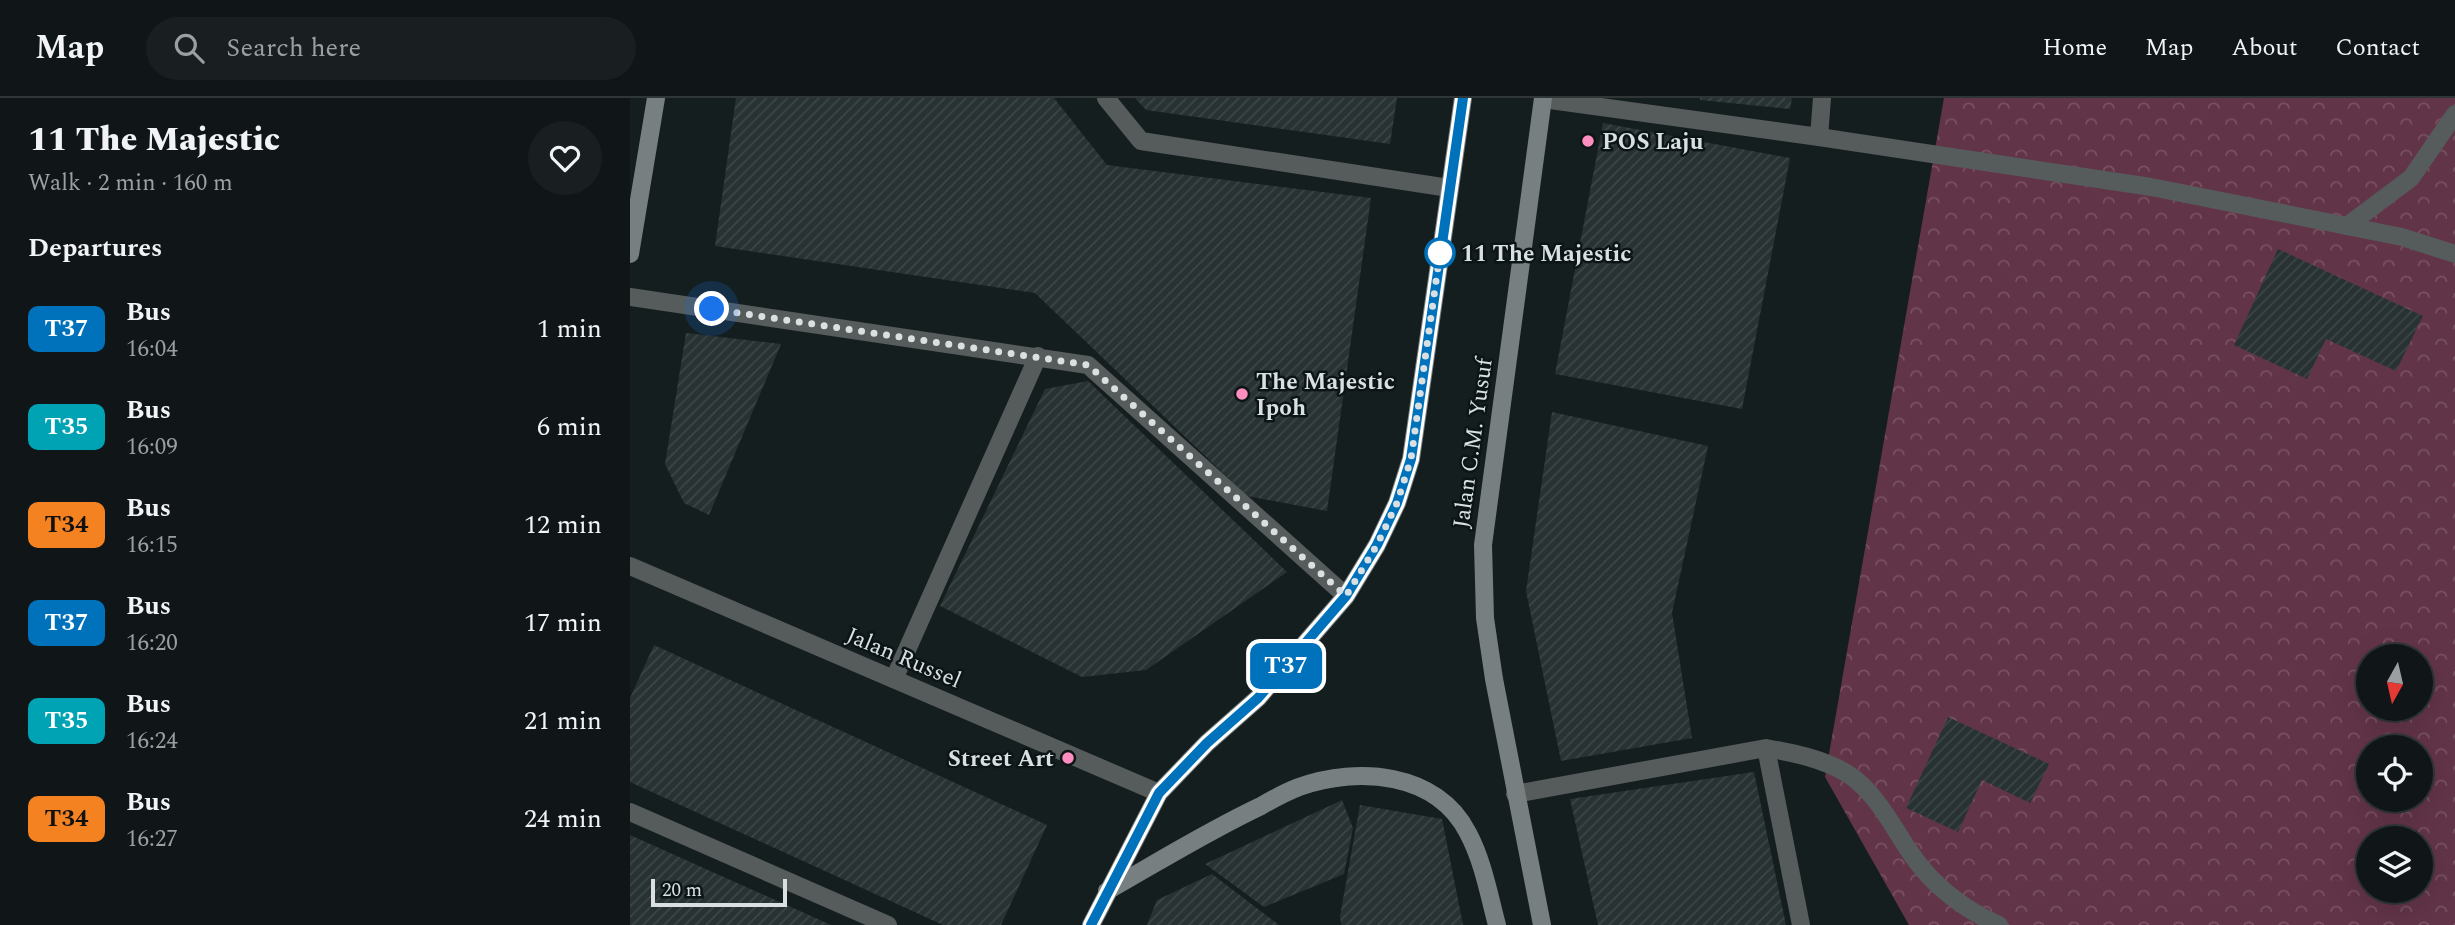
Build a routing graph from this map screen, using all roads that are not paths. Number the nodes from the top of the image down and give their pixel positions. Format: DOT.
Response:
graph roads {
  1 [pos="656,98"];
  2 [pos="1106,98"];
  3 [pos="1463,98"];
  4 [pos="1822,98"];
  5 [pos="1543,99"];
  6 [pos="2455,114"];
  7 [pos="1819,137"];
  8 [pos="1449,188"];
  9 [pos="2347,226"];
  10 [pos="630,254"];
  11 [pos="2455,254"];
  12 [pos="630,297"];
  13 [pos="1038,356"];
  14 [pos="630,566"];
  15 [pos="1346,596"];
  16 [pos="894,679"];
  17 [pos="1766,748"];
  18 [pos="1159,793"];
  19 [pos="1515,794"];
  20 [pos="630,812"];
  21 [pos="1107,891"];
  22 [pos="888,925"];
  23 [pos="1091,925"];
  24 [pos="1497,925"];
  25 [pos="1542,925"];
  26 [pos="1801,925"];
  27 [pos="1999,925"];
  1 -- 10 [label="main road"];
  2 -- 8 [label="street"];
  3 -- 8 [label="main road"];
  4 -- 7 [label="street"];
  5 -- 7 [label="street"];
  5 -- 19 [label="main road, Jalan C.M. Yusuf"];
  6 -- 9 [label="street"];
  7 -- 9 [label="street"];
  8 -- 15 [label="main road"];
  9 -- 11 [label="street"];
  12 -- 13 [label="street"];
  13 -- 15 [label="street"];
  13 -- 16 [label="street"];
  14 -- 16 [label="street, Jalan Russel"];
  15 -- 18 [label="main road"];
  16 -- 18 [label="street, Jalan Russel"];
  17 -- 19 [label="street"];
  17 -- 26 [label="street"];
  17 -- 27 [label="street"];
  18 -- 21 [label="main road"];
  19 -- 25 [label="main road, Jalan C.M. Yusuf"];
  20 -- 22 [label="street"];
  21 -- 23 [label="main road"];
  21 -- 24 [label="main road"];
}
